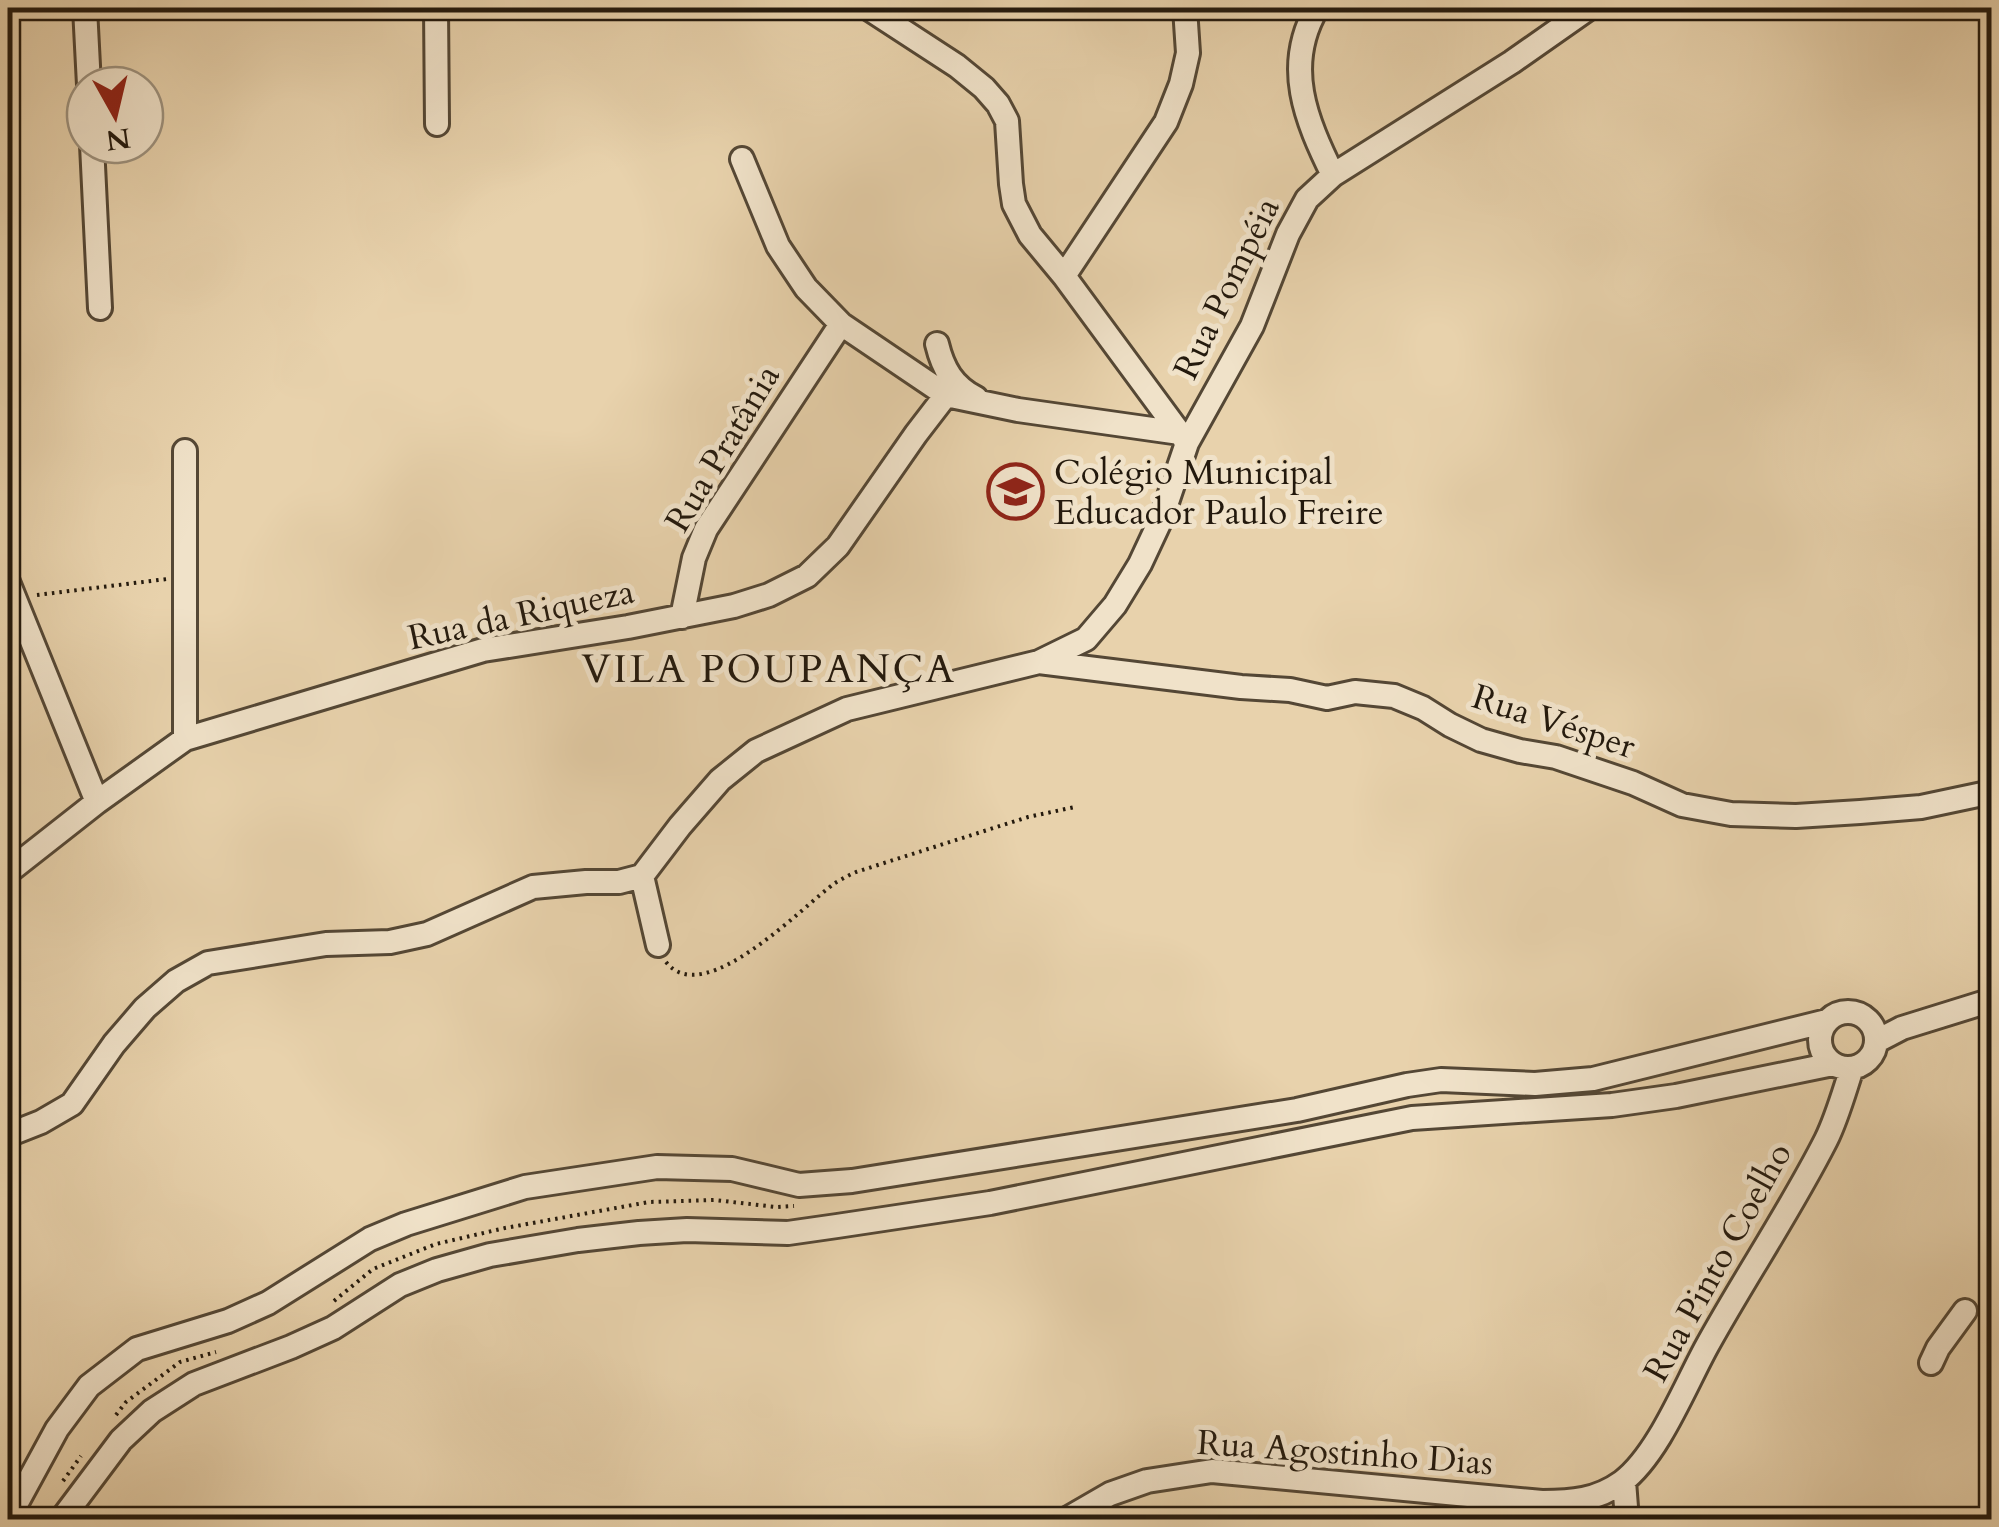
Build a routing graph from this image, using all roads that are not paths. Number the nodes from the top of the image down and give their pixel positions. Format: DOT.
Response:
graph roads {
  1 [pos="85,8"];
  2 [pos="436,8"];
  3 [pos="868,8"];
  4 [pos="1317,8"];
  5 [pos="1589,8"];
  6 [pos="1191,10"];
  7 [pos="88,65"];
  8 [pos="437,124"];
  9 [pos="742,159"];
  10 [pos="93,165"];
  11 [pos="1333,175"];
  12 [pos="1064,276"];
  13 [pos="100,308"];
  14 [pos="841,324"];
  15 [pos="937,344"];
  16 [pos="946,395"];
  17 [pos="988,404"];
  18 [pos="1184,438"];
  19 [pos="185,452"];
  20 [pos="10,590"];
  21 [pos="682,617"];
  22 [pos="1039,662"];
  23 [pos="185,739"];
  24 [pos="1992,792"];
  25 [pos="98,802"];
  26 [pos="8,872"];
  27 [pos="642,876"];
  28 [pos="658,945"];
  29 [pos="1992,1000"];
  30 [pos="1827,1021"];
  31 [pos="1877,1041"];
  32 [pos="1843,1066"];
  33 [pos="8,1135"];
  34 [pos="1965,1310"];
  35 [pos="1931,1363"];
  36 [pos="1624,1481"];
  37 [pos="8,1518"];
  38 [pos="61,1520"];
  39 [pos="1064,1520"];
  40 [pos="1627,1520"];
  1 -- 7 [label="street"];
  2 -- 8 [label="street"];
  3 -- 12 [label="street"];
  4 -- 11 [label="street"];
  5 -- 11 [label="street, Rua Pompéia"];
  6 -- 12 [label="street"];
  9 -- 14 [label="street"];
  10 -- 13 [label="street"];
  11 -- 18 [label="street, Rua Pompéia"];
  12 -- 18 [label="street"];
  14 -- 16 [label="street"];
  14 -- 21 [label="street, Rua Pratânia"];
  15 -- 17 [label="street"];
  16 -- 17 [label="street"];
  16 -- 21 [label="street, Rua da Riqueza"];
  17 -- 18 [label="street"];
  18 -- 22 [label="street, Rua Pompéia"];
  19 -- 23 [label="street"];
  20 -- 25 [label="street"];
  21 -- 23 [label="street, Rua da Riqueza"];
  22 -- 24 [label="street, Rua Vésper"];
  22 -- 27 [label="street"];
  23 -- 25 [label="street, Rua da Riqueza"];
  25 -- 26 [label="street, Rua da Riqueza"];
  27 -- 28 [label="street"];
  27 -- 33 [label="street"];
  29 -- 31 [label="street"];
  30 -- 31 [label="street"];
  30 -- 32 [label="street"];
  30 -- 37 [label="street"];
  31 -- 32 [label="street"];
  32 -- 36 [label="street, Rua Pinto Coelho"];
  32 -- 38 [label="street"];
  34 -- 35 [label="street"];
  36 -- 39 [label="street, Rua Agostinho Dias"];
  36 -- 40 [label="street"];
}
